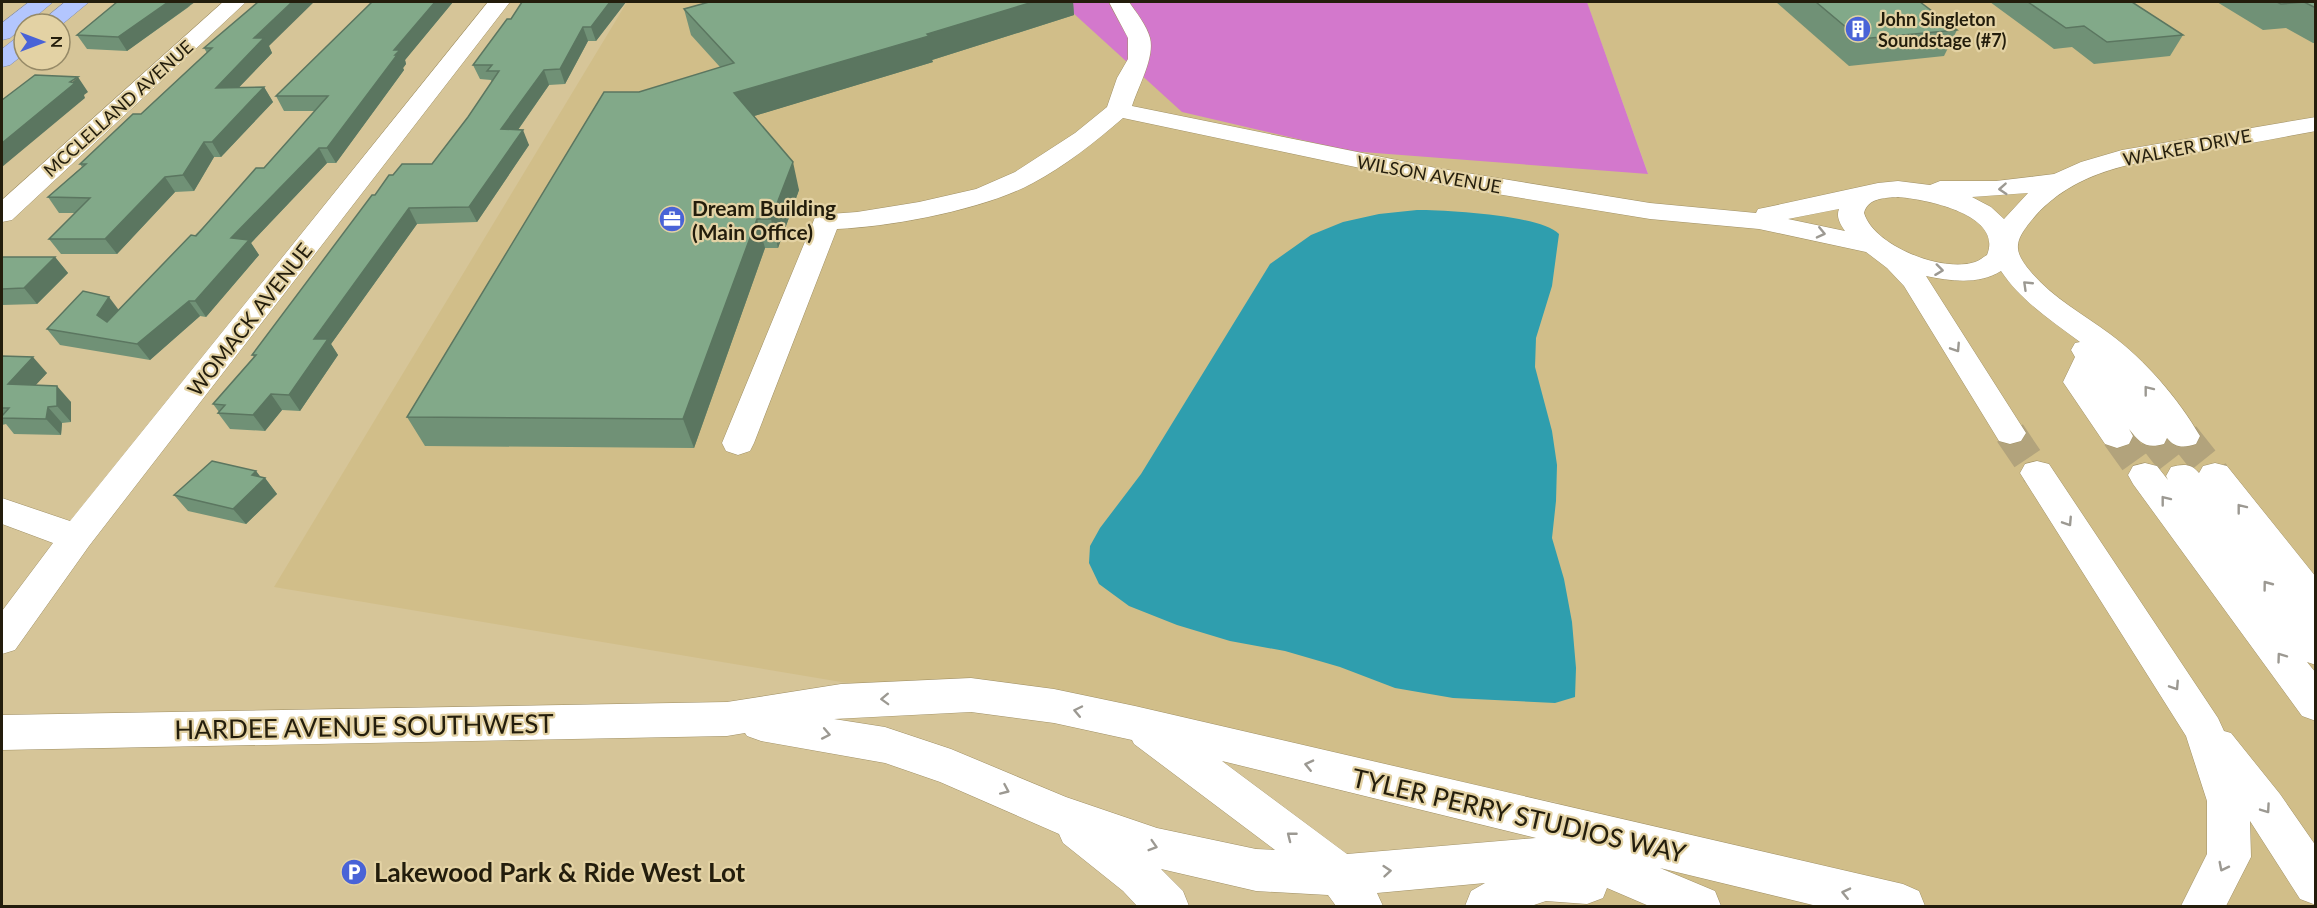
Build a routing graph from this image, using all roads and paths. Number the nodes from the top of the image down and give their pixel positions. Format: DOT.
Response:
graph roads {
  1 [pos="42,2"];
  2 [pos="78,2"];
  3 [pos="235,2"];
  4 [pos="499,2"];
  5 [pos="1119,2"];
  6 [pos="64,12"];
  7 [pos="2,33"];
  8 [pos="1118,111"];
  9 [pos="2316,124"];
  10 [pos="2061,181"];
  11 [pos="1915,189"];
  12 [pos="1862,196"];
  13 [pos="2,214"];
  14 [pos="1742,218"];
  15 [pos="2003,245"];
  16 [pos="1879,249"];
  17 [pos="2058,313"];
  18 [pos="2091,355"];
  19 [pos="2010,433"];
  20 [pos="2117,436"];
  21 [pos="2152,436"];
  22 [pos="2184,436"];
  23 [pos="738,443"];
  24 [pos="2037,473"];
  25 [pos="2145,475"];
  26 [pos="2,511"];
  27 [pos="77,537"];
  28 [pos="2316,604"];
  29 [pos="2,639"];
  30 [pos="2316,648"];
  31 [pos="2316,704"];
  32 [pos="727,719"];
  33 [pos="1136,723"];
  34 [pos="2204,730"];
  35 [pos="2,733"];
  36 [pos="1058,814"];
  37 [pos="2316,884"];
  38 [pos="1350,891"];
  39 [pos="1692,903"];
  40 [pos="1167,906"];
  41 [pos="1487,906"];
  42 [pos="1903,906"];
  43 [pos="2203,906"];
  1 -- 7 [label="highway"];
  2 -- 6 [label="highway"];
  3 -- 13 [label="street, MCCLELLAND AVENUE"];
  4 -- 27 [label="street, WOMACK AVENUE"];
  5 -- 8 [label="street"];
  8 -- 14 [label="street, WILSON AVENUE"];
  8 -- 23 [label="street"];
  9 -- 10 [label="street, WALKER DRIVE"];
  10 -- 11 [label="street, WALKER DRIVE, one-way"];
  10 -- 15 [label="street, WALKER DRIVE"];
  11 -- 12 [label="street"];
  11 -- 15 [label="street"];
  12 -- 14 [label="street"];
  12 -- 16 [label="street"];
  14 -- 16 [label="street, WALKER DRIVE, one-way"];
  16 -- 15 [label="street, WALKER DRIVE, one-way"];
  17 -- 15 [label="street, one-way"];
  16 -- 19 [label="street, one-way"];
  17 -- 18 [label="street"];
  22 -- 17 [label="street, one-way"];
  18 -- 20 [label="street"];
  18 -- 21 [label="street"];
  24 -- 34 [label="street, one-way"];
  31 -- 25 [label="street, one-way"];
  26 -- 27 [label="street"];
  27 -- 29 [label="street, WOMACK AVENUE"];
  28 -- 30 [label="street"];
  33 -- 32 [label="street, HARDEE AVENUE SOUTHWEST, one-way"];
  32 -- 35 [label="street, HARDEE AVENUE SOUTHWEST"];
  32 -- 36 [label="street, HARDEE AVENUE SOUTHWEST, one-way"];
  38 -- 33 [label="street, one-way"];
  42 -- 33 [label="street, TYLER PERRY STUDIOS WAY, one-way"];
  34 -- 37 [label="street, one-way"];
  34 -- 43 [label="street, one-way"];
  36 -- 38 [label="street, TYLER PERRY STUDIOS WAY, one-way"];
  36 -- 40 [label="street"];
  38 -- 39 [label="street, TYLER PERRY STUDIOS WAY, one-way"];
  39 -- 41 [label="street"];
}
